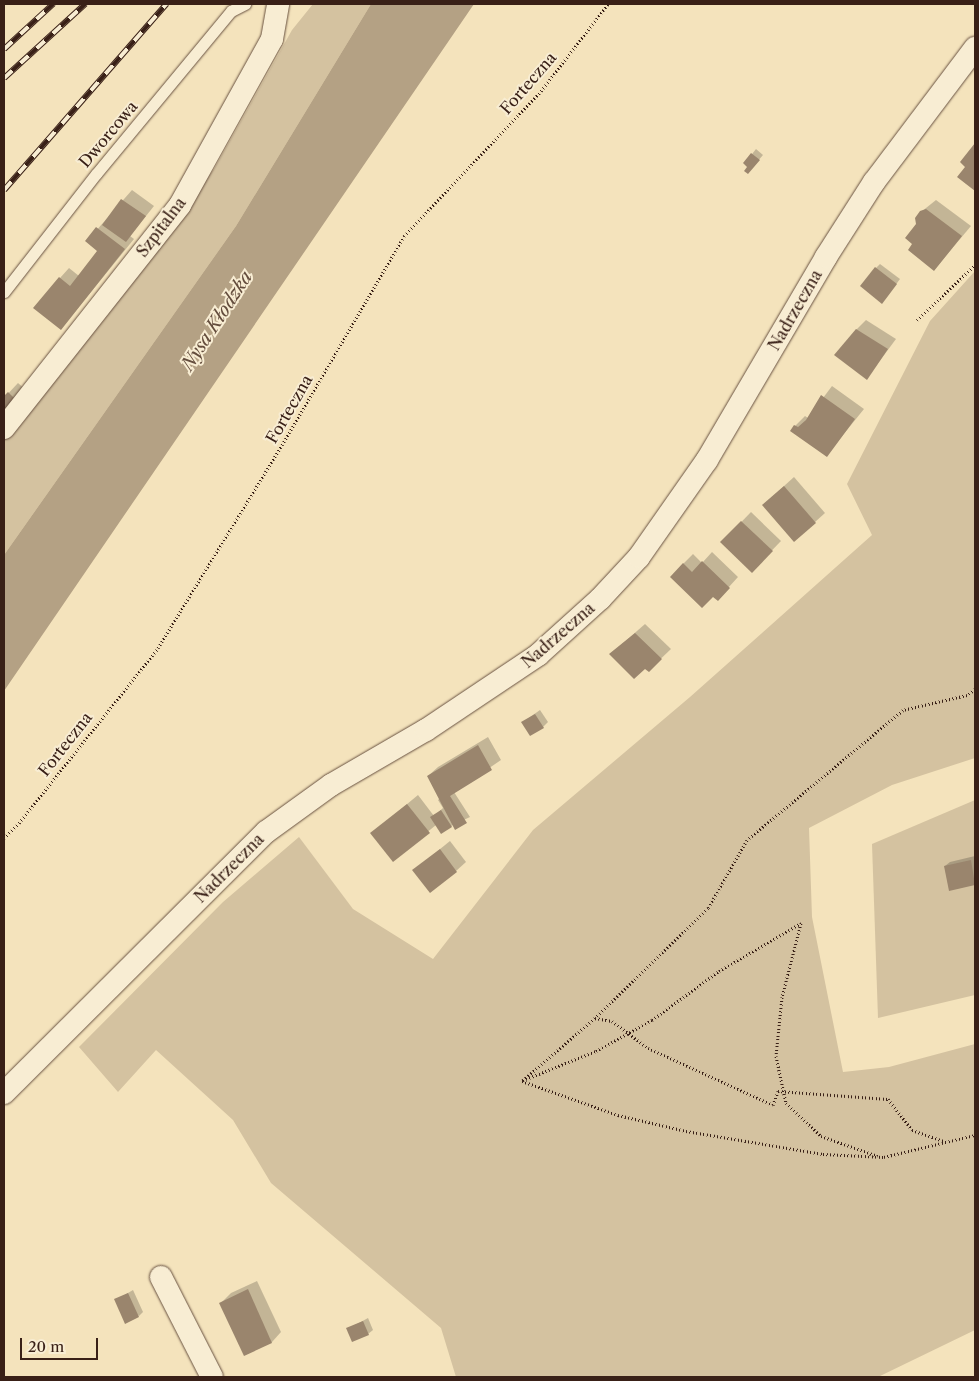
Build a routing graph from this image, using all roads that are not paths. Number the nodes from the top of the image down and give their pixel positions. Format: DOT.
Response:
graph roads {
  1 [pos="244,4"];
  2 [pos="278,4"];
  3 [pos="975,48"];
  4 [pos="4,292"];
  5 [pos="4,428"];
  6 [pos="4,1093"];
  7 [pos="161,1277"];
  8 [pos="212,1377"];
  1 -- 4 [label="lane, Dworcowa"];
  2 -- 5 [label="street, Szpitalna"];
  3 -- 6 [label="street, Nadrzeczna"];
  7 -- 8 [label="street"];
}
